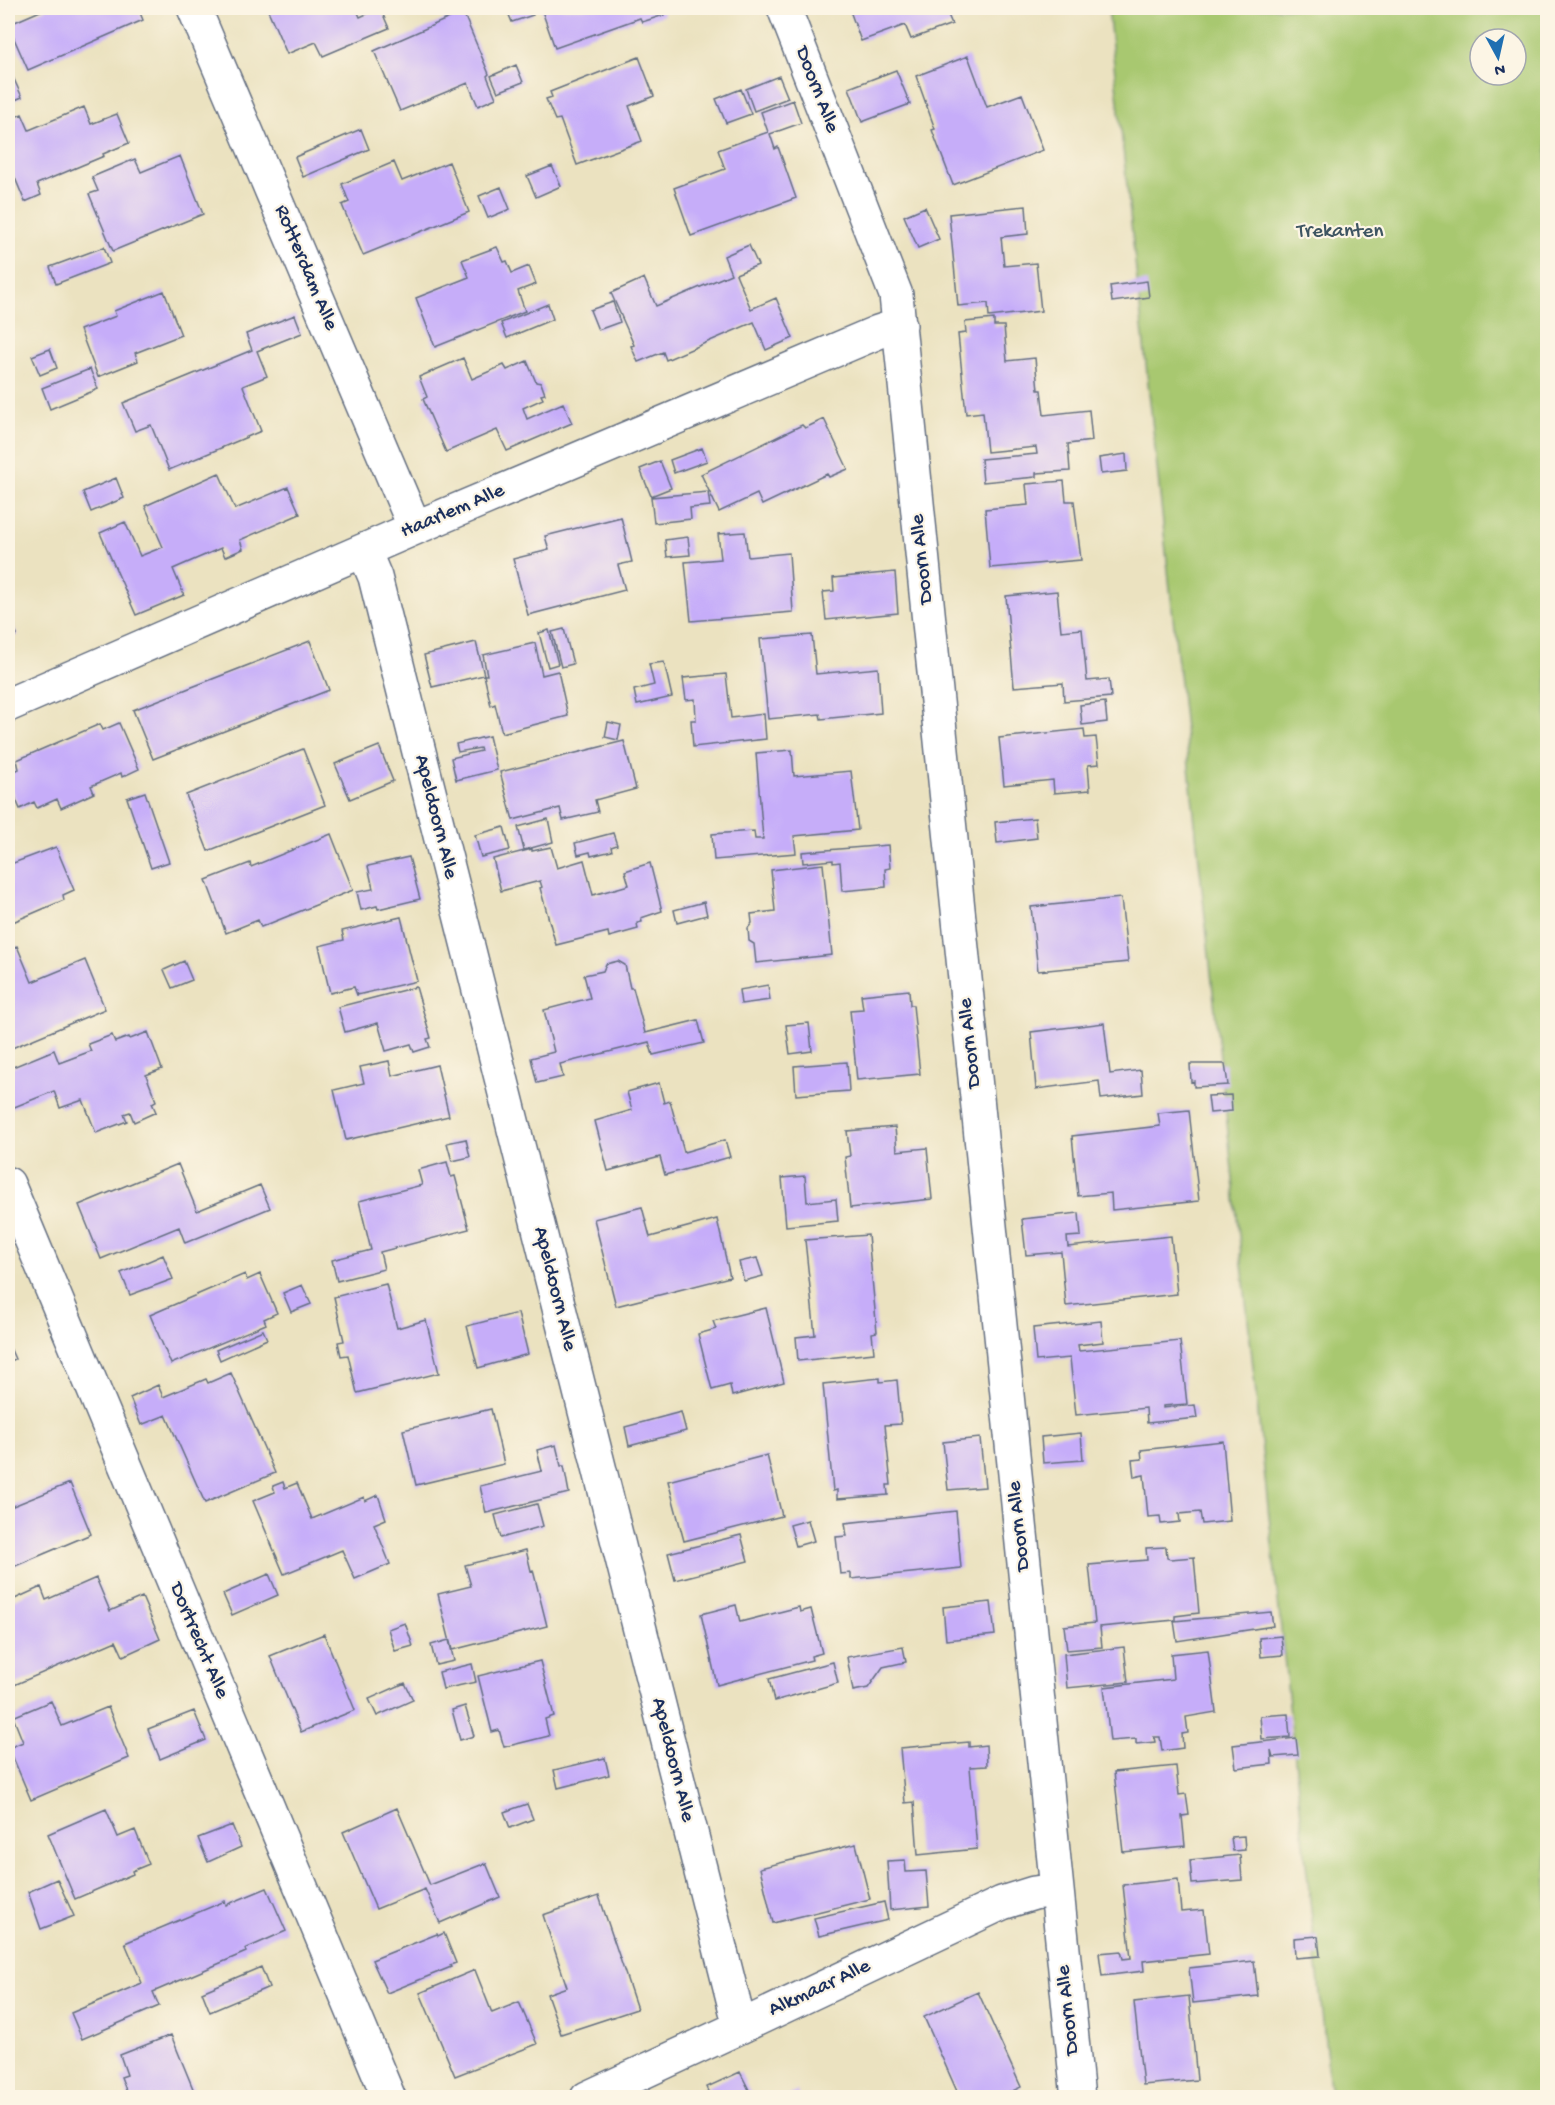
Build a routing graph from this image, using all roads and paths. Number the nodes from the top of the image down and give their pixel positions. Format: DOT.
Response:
graph roads {
  1 [pos="194,8"];
  2 [pos="784,8"];
  3 [pos="900,325"];
  4 [pos="415,528"];
  5 [pos="364,551"];
  6 [pos="8,705"];
  7 [pos="8,1184"];
  8 [pos="1056,1890"];
  9 [pos="740,2027"];
  10 [pos="389,2097"];
  11 [pos="587,2097"];
  12 [pos="1078,2097"];
  1 -- 4 [label="street, Rotterdam Alle"];
  2 -- 3 [label="street, Doorn Alle"];
  3 -- 4 [label="street, Haarlem Alle"];
  3 -- 8 [label="street, Doorn Alle"];
  4 -- 5 [label="street, Haarlem Alle"];
  5 -- 6 [label="street, Haarlem Alle"];
  5 -- 9 [label="street, Apeldoorn Alle"];
  7 -- 10 [label="street, Dortrecht Alle"];
  8 -- 9 [label="street, Alkmaar Alle"];
  8 -- 12 [label="street, Doorn Alle"];
  9 -- 11 [label="street, Alkmaar Alle"];
}
